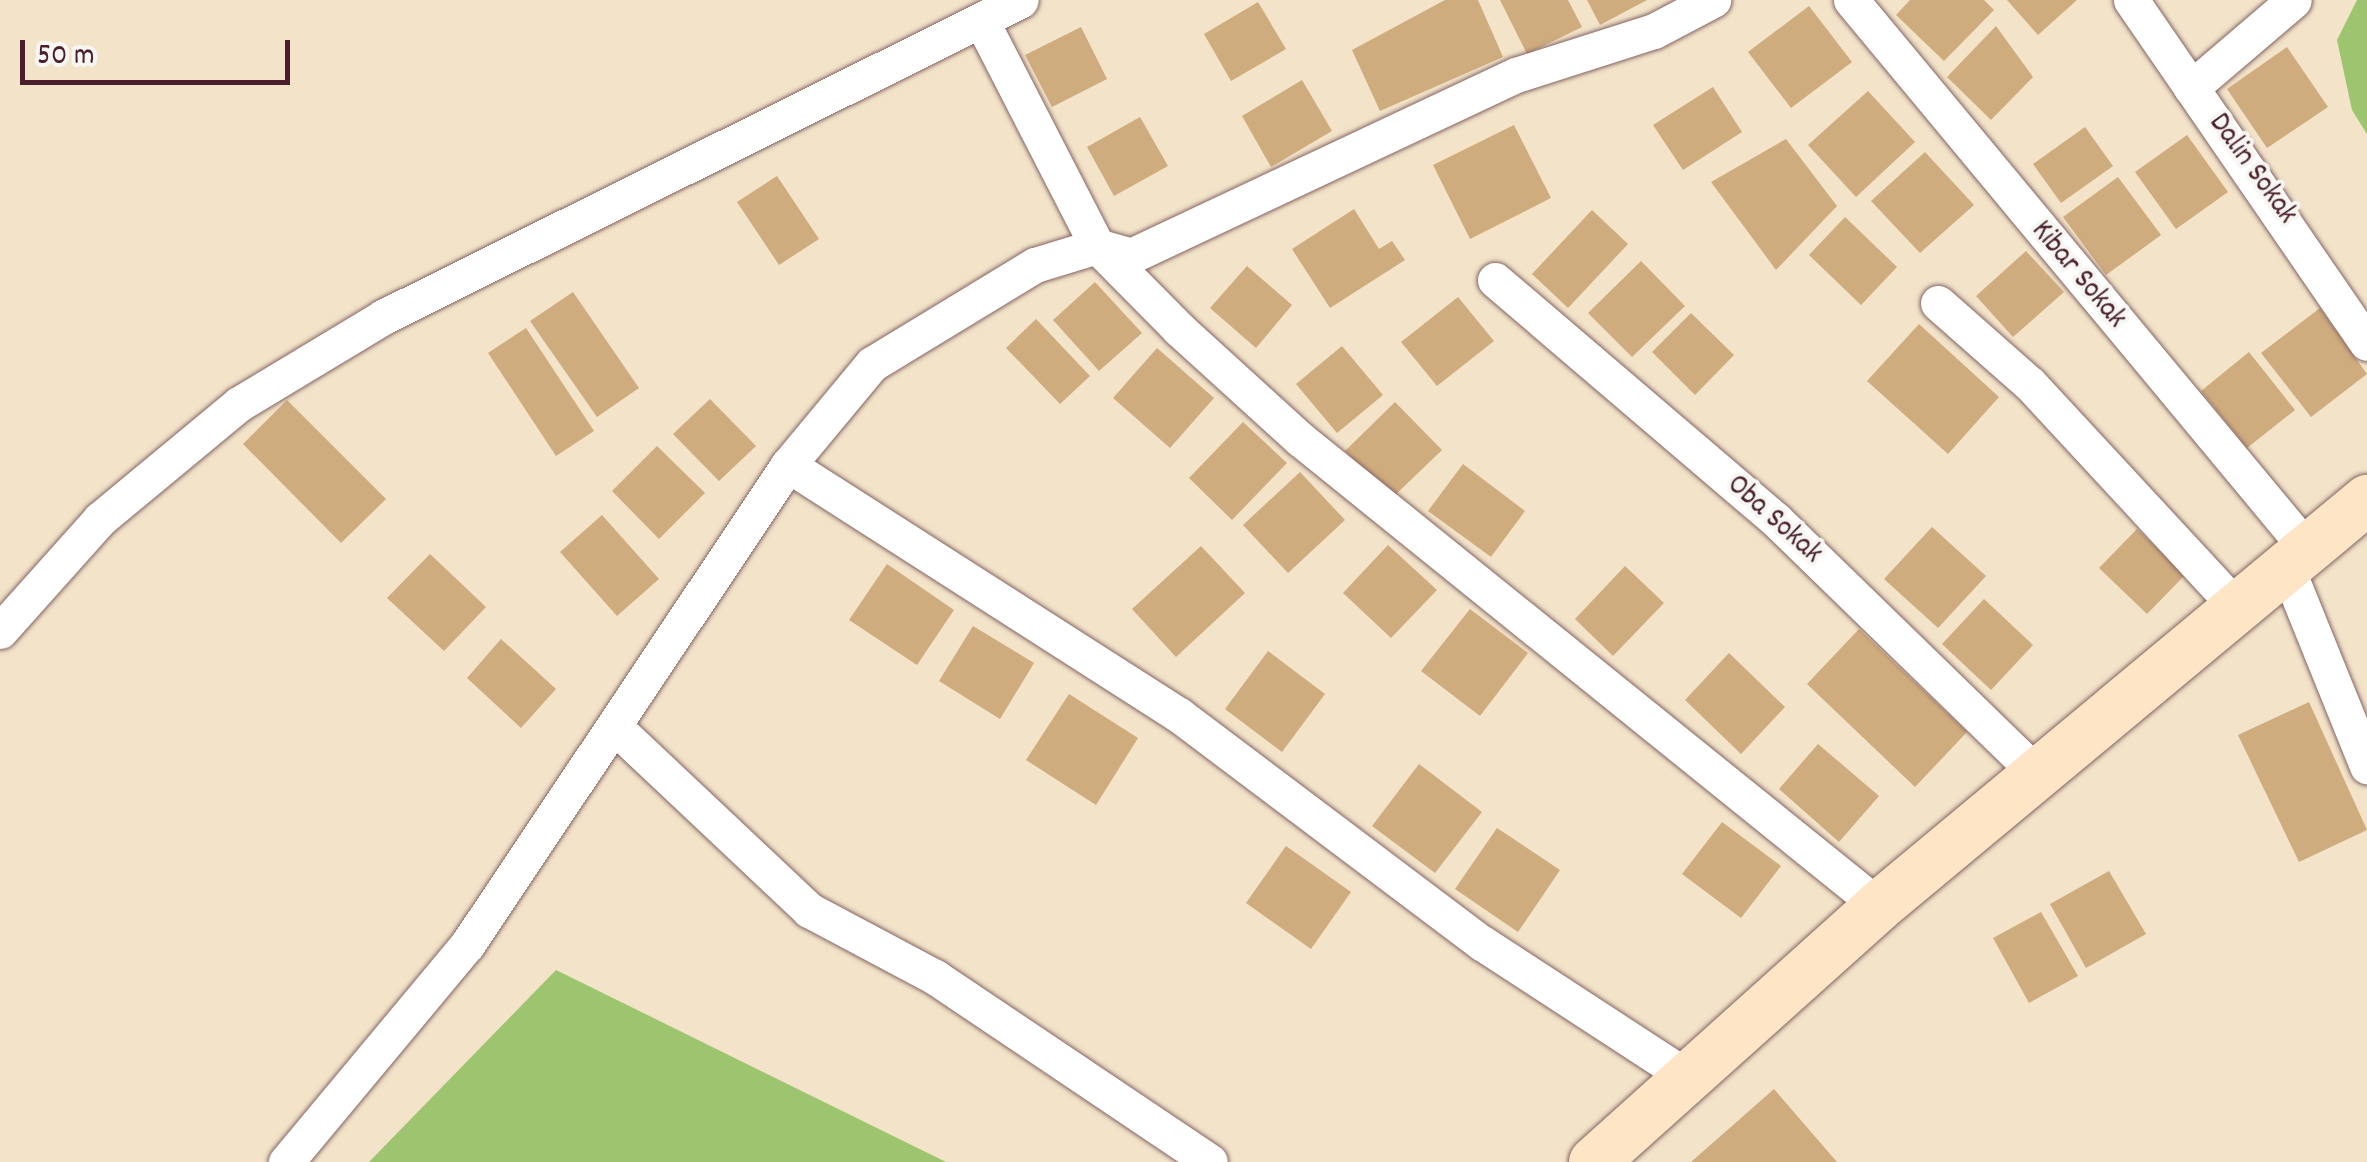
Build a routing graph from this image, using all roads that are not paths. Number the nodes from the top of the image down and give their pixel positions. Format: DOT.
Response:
graph roads {
  1 [pos="1020,0"];
  2 [pos="1713,0"];
  3 [pos="1852,0"];
  4 [pos="2131,0"];
  5 [pos="2294,0"];
  6 [pos="981,20"];
  7 [pos="2191,88"];
  8 [pos="1097,246"];
  9 [pos="1495,280"];
  10 [pos="1938,303"];
  11 [pos="2367,343"];
  12 [pos="788,465"];
  13 [pos="2367,500"];
  14 [pos="2297,558"];
  15 [pos="2240,611"];
  16 [pos="0,631"];
  17 [pos="618,728"];
  18 [pos="2367,766"];
  19 [pos="2039,776"];
  20 [pos="1879,906"];
  21 [pos="1689,1078"];
  22 [pos="286,1162"];
  23 [pos="1210,1162"];
  24 [pos="1594,1162"];
  1 -- 6 [label="street"];
  2 -- 8 [label="street"];
  3 -- 14 [label="street, Kibar Sokak"];
  4 -- 7 [label="street, Dalin Sokak"];
  5 -- 7 [label="street"];
  6 -- 8 [label="street"];
  6 -- 16 [label="street"];
  7 -- 11 [label="street, Dalin Sokak"];
  8 -- 12 [label="street"];
  8 -- 20 [label="street"];
  9 -- 19 [label="street, Oba Sokak"];
  10 -- 15 [label="street"];
  12 -- 17 [label="street"];
  12 -- 21 [label="street"];
  13 -- 14 [label="main road"];
  14 -- 15 [label="main road"];
  14 -- 18 [label="street, Kibar Sokak"];
  15 -- 19 [label="main road"];
  17 -- 22 [label="street"];
  17 -- 23 [label="street"];
  19 -- 20 [label="main road"];
  20 -- 21 [label="main road"];
  21 -- 24 [label="main road"];
}
